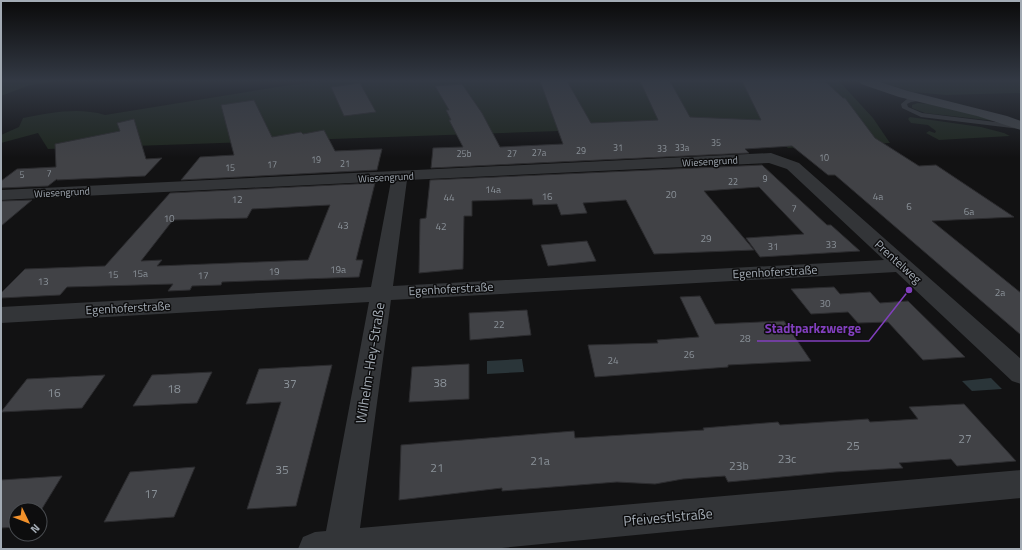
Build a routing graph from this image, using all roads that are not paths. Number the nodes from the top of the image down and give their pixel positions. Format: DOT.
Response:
graph roads {
  1 [pos="905,107"];
  2 [pos="958,107"];
  3 [pos="1021,126"];
  4 [pos="771,158"];
  5 [pos="400,176"];
  6 [pos="1,195"];
  7 [pos="902,265"];
  8 [pos="381,293"];
  9 [pos="1,315"];
  10 [pos="1021,374"];
  11 [pos="1021,484"];
  12 [pos="331,548"];
  1 -- 3 [label="lane"];
  2 -- 3 [label="street"];
  4 -- 5 [label="street, Wiesengrund"];
  4 -- 7 [label="street, Prentelweg"];
  5 -- 6 [label="street, Wiesengrund"];
  5 -- 8 [label="street, Wilhelm-Hey-Straße"];
  7 -- 8 [label="street, Egenhoferstraße"];
  7 -- 10 [label="street, Prentelweg"];
  8 -- 9 [label="street, Egenhoferstraße"];
  8 -- 12 [label="street, Wilhelm-Hey-Straße"];
  11 -- 12 [label="street, Pfeivestlstraße"];
}
